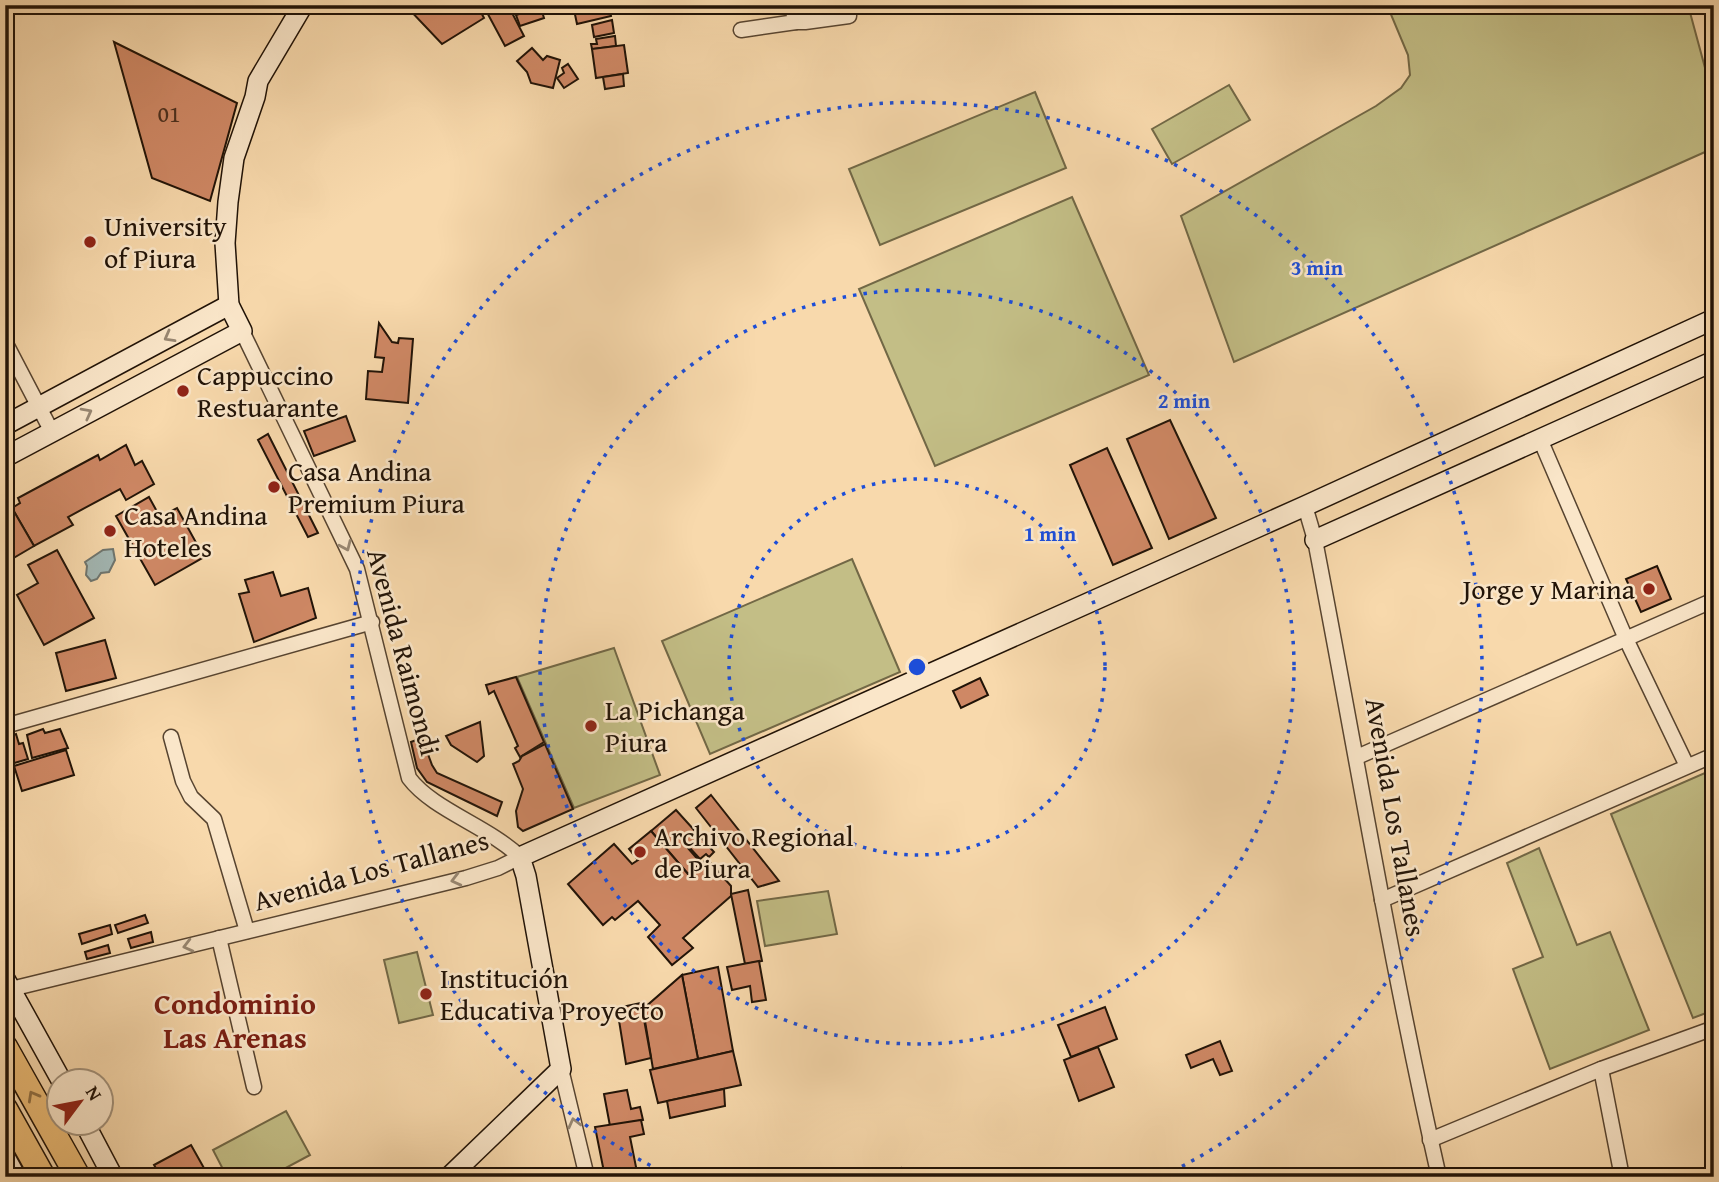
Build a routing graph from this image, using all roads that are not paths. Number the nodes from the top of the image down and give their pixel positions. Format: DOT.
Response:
graph roads {
  1 [pos="303,5"];
  2 [pos="791,5"];
  3 [pos="849,16"];
  4 [pos="796,22"];
  5 [pos="741,30"];
  6 [pos="229,305"];
  7 [pos="1714,319"];
  8 [pos="242,331"];
  9 [pos="5,342"];
  10 [pos="1714,361"];
  11 [pos="39,407"];
  12 [pos="5,425"];
  13 [pos="52,432"];
  14 [pos="1540,439"];
  15 [pos="5,457"];
  16 [pos="1305,506"];
  17 [pos="1315,540"];
  18 [pos="1714,600"];
  19 [pos="372,622"];
  20 [pos="1626,639"];
  21 [pos="5,726"];
  22 [pos="171,737"];
  23 [pos="1714,755"];
  24 [pos="1357,757"];
  25 [pos="1687,766"];
  26 [pos="520,857"];
  27 [pos="1382,900"];
  28 [pos="247,931"];
  29 [pos="219,938"];
  30 [pos="8,984"];
  31 [pos="1714,1028"];
  32 [pos="5,1047"];
  33 [pos="53,1066"];
  34 [pos="561,1069"];
  35 [pos="1601,1069"];
  36 [pos="254,1087"];
  37 [pos="5,1109"];
  38 [pos="91,1136"];
  39 [pos="1430,1140"];
  40 [pos="5,1157"];
  41 [pos="16,1177"];
  42 [pos="43,1177"];
  43 [pos="78,1177"];
  44 [pos="113,1177"];
  45 [pos="449,1177"];
  46 [pos="587,1177"];
  47 [pos="1439,1177"];
  48 [pos="1622,1177"];
  1 -- 6 [label="main road"];
  2 -- 4 [label="street"];
  3 -- 4 [label="street"];
  4 -- 5 [label="street"];
  6 -- 8 [label="main road, Avenida Raimondi"];
  6 -- 11 [label="main road, one-way"];
  7 -- 16 [label="main road, Avenida Los Tallanes"];
  13 -- 8 [label="main road, one-way"];
  8 -- 19 [label="street, Avenida Raimondi, one-way"];
  9 -- 11 [label="street"];
  10 -- 14 [label="main road"];
  11 -- 12 [label="main road"];
  11 -- 13 [label="street"];
  13 -- 15 [label="main road"];
  14 -- 17 [label="main road"];
  14 -- 20 [label="street"];
  16 -- 17 [label="street, Avenida Los Tallanes"];
  16 -- 26 [label="main road, Avenida Los Tallanes"];
  17 -- 24 [label="street, Avenida Los Tallanes"];
  18 -- 20 [label="street"];
  19 -- 21 [label="street"];
  19 -- 26 [label="street, Avenida Raimondi"];
  20 -- 24 [label="street"];
  20 -- 25 [label="street"];
  22 -- 28 [label="street"];
  23 -- 25 [label="street"];
  24 -- 27 [label="street, Avenida Los Tallanes"];
  25 -- 27 [label="street"];
  26 -- 28 [label="street, Avenida Los Tallanes, one-way"];
  26 -- 34 [label="main road"];
  27 -- 39 [label="street, Avenida Los Tallanes"];
  28 -- 29 [label="street, Avenida Los Tallanes"];
  29 -- 30 [label="street, Avenida Los Tallanes, one-way"];
  29 -- 36 [label="street"];
  30 -- 33 [label="main road"];
  31 -- 35 [label="street"];
  43 -- 32 [label="highway, one-way"];
  34 -- 45 [label="main road"];
  46 -- 34 [label="street, one-way"];
  35 -- 39 [label="street"];
  35 -- 48 [label="street"];
  37 -- 42 [label="highway"];
  38 -- 44 [label="main road"];
  39 -- 47 [label="street, Avenida Los Tallanes"];
  40 -- 41 [label="main road"];
}
